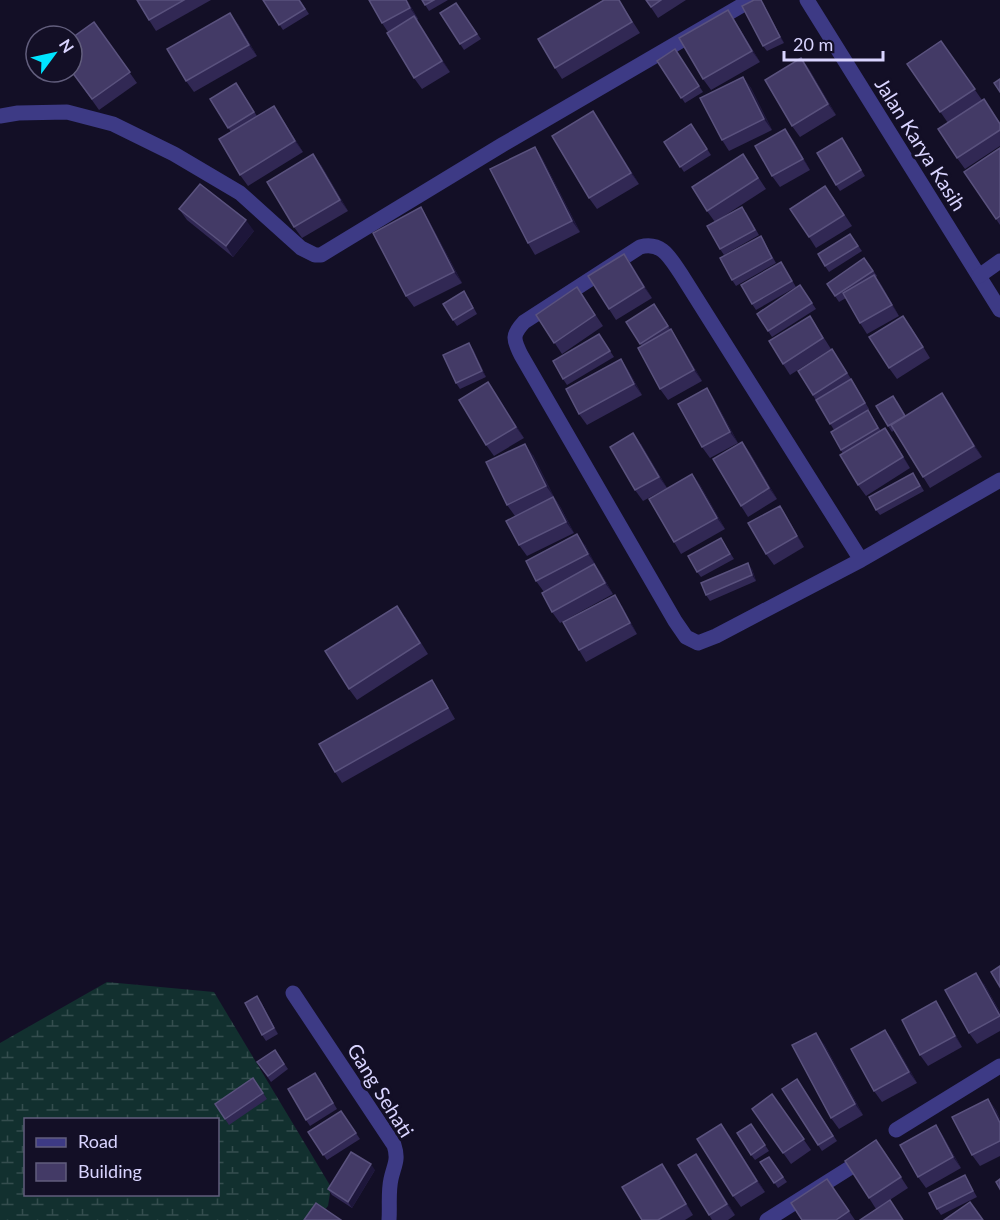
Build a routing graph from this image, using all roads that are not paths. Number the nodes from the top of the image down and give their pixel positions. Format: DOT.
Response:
graph roads {
  1 [pos="751,0"];
  2 [pos="807,0"];
  3 [pos="0,116"];
  4 [pos="1000,261"];
  5 [pos="979,276"];
  6 [pos="1000,310"];
  7 [pos="1000,480"];
  8 [pos="861,560"];
  9 [pos="293,993"];
  10 [pos="1000,1066"];
  11 [pos="896,1130"];
  12 [pos="869,1155"];
  13 [pos="389,1220"];
  14 [pos="766,1220"];
  1 -- 3 [label="street"];
  2 -- 5 [label="street, Jalan Karya Kasih"];
  4 -- 5 [label="street"];
  5 -- 6 [label="street, Jalan Karya Kasih"];
  7 -- 8 [label="street"];
  8 -- 8 [label="street"];
  9 -- 13 [label="street, Gang Sehati"];
  10 -- 11 [label="street"];
  12 -- 14 [label="street"];
}
